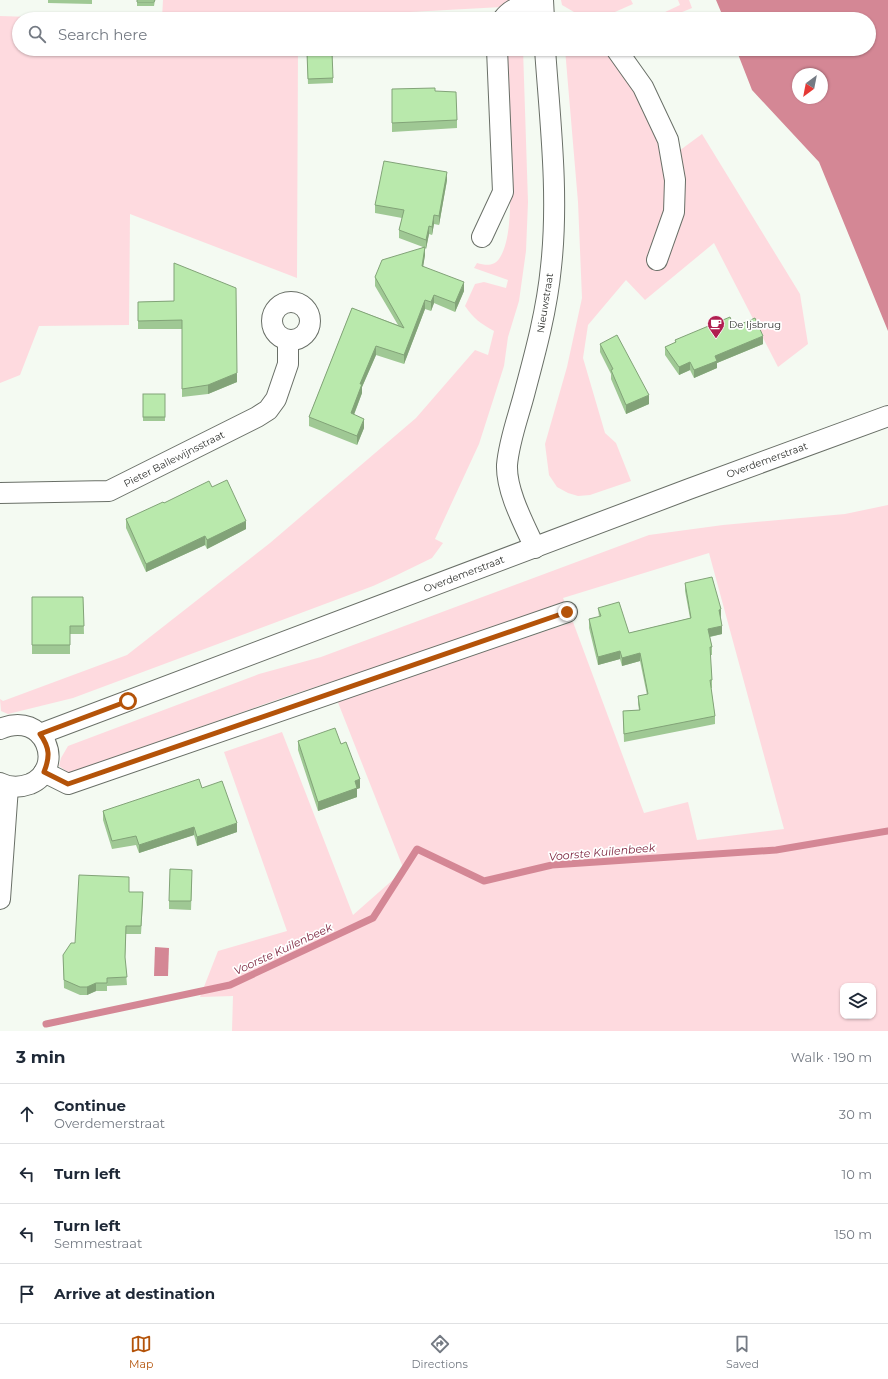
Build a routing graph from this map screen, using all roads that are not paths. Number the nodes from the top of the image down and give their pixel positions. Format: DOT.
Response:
graph roads {
  1 [pos="543,0"];
  2 [pos="510,12"];
  3 [pos="544,12"];
  4 [pos="496,56"];
  5 [pos="546,56"];
  6 [pos="621,56"];
  7 [pos="482,238"];
  8 [pos="657,260"];
  9 [pos="288,340"];
  10 [pos="888,416"];
  11 [pos="0,493"];
  12 [pos="534,548"];
  13 [pos="567,612"];
  14 [pos="0,729"];
  15 [pos="40,734"];
  16 [pos="44,772"];
  17 [pos="4,785"];
  18 [pos="0,899"];
  1 -- 2 [label="street"];
  1 -- 3 [label="street"];
  4 -- 7 [label="street"];
  5 -- 12 [label="street, Nieuwstraat"];
  6 -- 8 [label="street"];
  9 -- 11 [label="street, Pieter Ballewijnsstraat"];
  10 -- 12 [label="street, Overdemerstraat"];
  12 -- 15 [label="street, Overdemerstraat"];
  13 -- 16 [label="street"];
  14 -- 15 [label="street"];
  15 -- 16 [label="street"];
  16 -- 17 [label="street"];
  17 -- 18 [label="street"];
}
